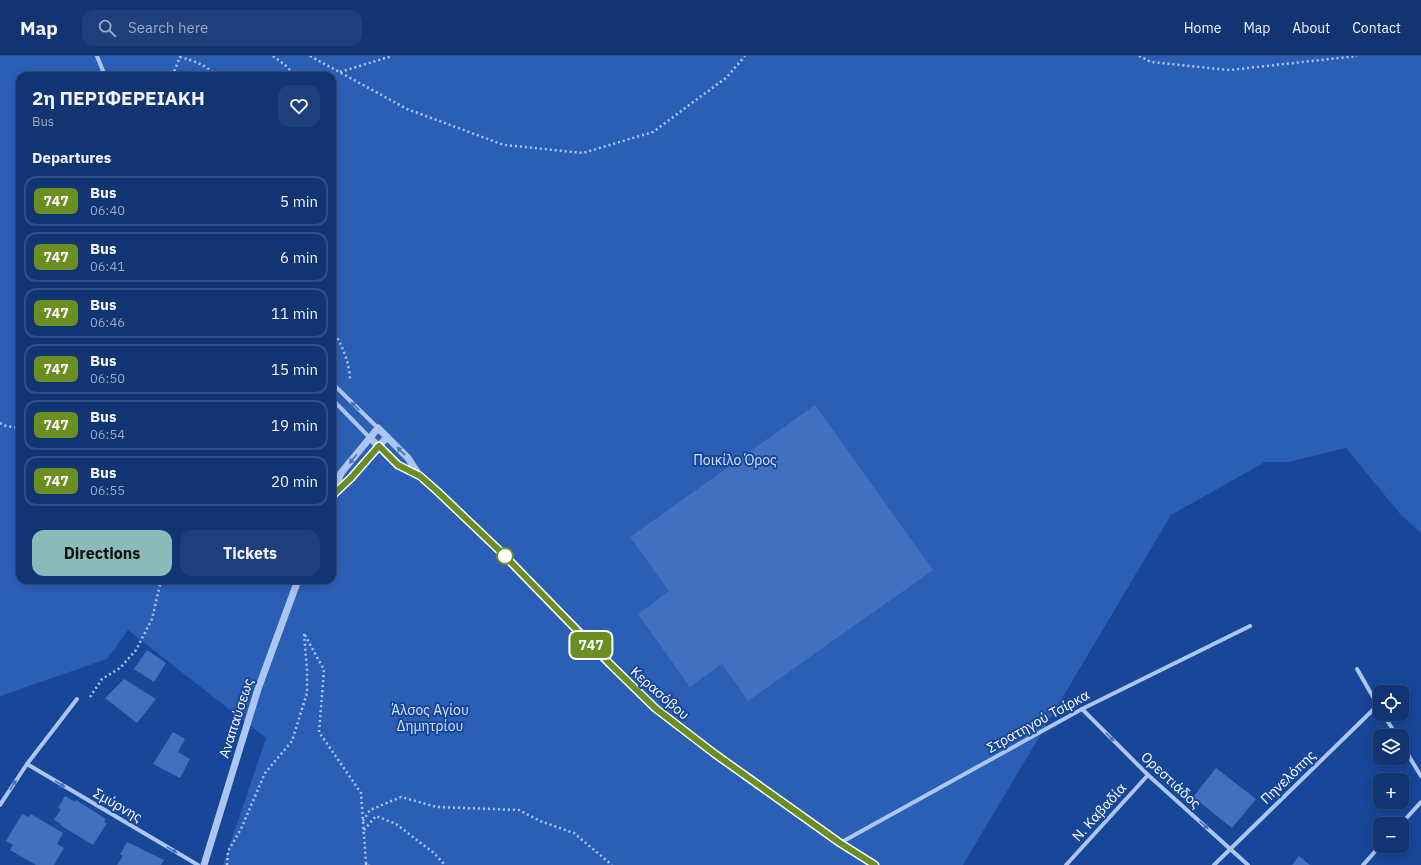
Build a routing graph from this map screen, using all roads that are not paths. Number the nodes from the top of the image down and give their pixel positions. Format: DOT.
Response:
graph roads {
  1 [pos="97,56"];
  2 [pos="103,72"];
  3 [pos="336,387"];
  4 [pos="336,403"];
  5 [pos="378,428"];
  6 [pos="387,437"];
  7 [pos="370,438"];
  8 [pos="379,446"];
  9 [pos="420,476"];
  10 [pos="336,487"];
  11 [pos="336,492"];
  12 [pos="297,584"];
  13 [pos="1250,626"];
  14 [pos="1357,669"];
  15 [pos="1373,697"];
  16 [pos="77,699"];
  17 [pos="1082,709"];
  18 [pos="1373,713"];
  19 [pos="1409,756"];
  20 [pos="27,764"];
  21 [pos="1148,775"];
  22 [pos="1421,776"];
  23 [pos="1421,802"];
  24 [pos="0,805"];
  25 [pos="1407,817"];
  26 [pos="840,843"];
  27 [pos="1231,849"];
  28 [pos="1374,853"];
  29 [pos="198,865"];
  30 [pos="204,865"];
  31 [pos="875,865"];
  32 [pos="1066,865"];
  33 [pos="1214,865"];
  34 [pos="1248,865"];
  35 [pos="1363,865"];
  1 -- 2 [label="street"];
  5 -- 3 [label="street, one-way"];
  4 -- 7 [label="street"];
  5 -- 6 [label="street, Κερασόβου"];
  5 -- 7 [label="street"];
  6 -- 8 [label="street"];
  9 -- 6 [label="street, Κερασόβου, one-way"];
  7 -- 8 [label="street, Κερασόβου"];
  7 -- 10 [label="street, one-way"];
  8 -- 9 [label="street, Κερασόβου"];
  8 -- 11 [label="street"];
  9 -- 26 [label="street, Κερασόβου"];
  12 -- 30 [label="street, Αναπαύσεως"];
  13 -- 17 [label="street, Στρατηγού Τσίρκα"];
  14 -- 15 [label="street"];
  16 -- 20 [label="street"];
  17 -- 21 [label="street, Ορεστιάδος, one-way"];
  17 -- 26 [label="street, Στρατηγού Τσίρκα"];
  18 -- 27 [label="street, Πηνελόπης"];
  19 -- 22 [label="street"];
  24 -- 20 [label="street, one-way"];
  20 -- 29 [label="street, Σμύρνης, one-way"];
  21 -- 27 [label="street, Ορεστιάδος, one-way"];
  21 -- 32 [label="street, N. Καβαδία"];
  23 -- 25 [label="street"];
  26 -- 31 [label="street, Κερασόβου"];
  27 -- 33 [label="street, Πηνελόπης"];
  27 -- 34 [label="street, Ορεστιάδος"];
  28 -- 35 [label="street"];
}
